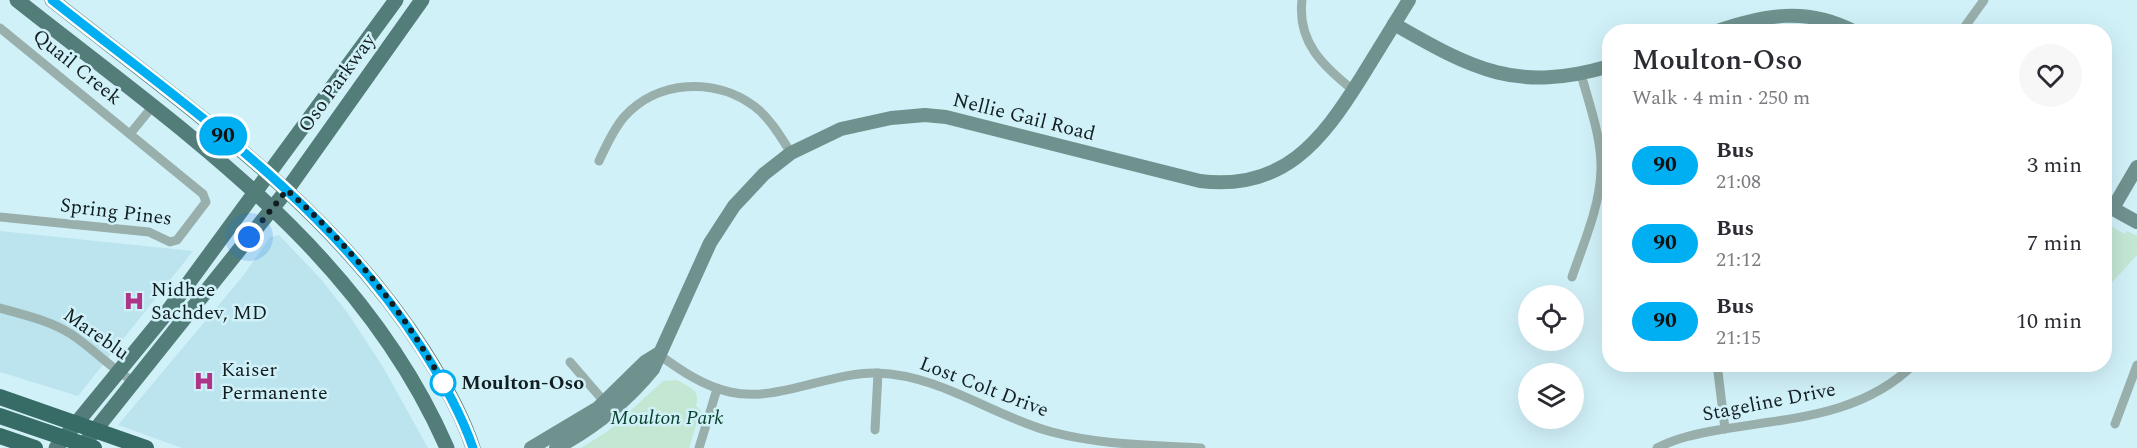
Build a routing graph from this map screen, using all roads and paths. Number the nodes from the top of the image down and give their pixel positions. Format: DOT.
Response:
graph roads {
  1 [pos="17,0"];
  2 [pos="52,0"];
  3 [pos="396,0"];
  4 [pos="422,0"];
  5 [pos="1302,0"];
  6 [pos="1409,0"];
  7 [pos="1984,0"];
  8 [pos="1394,24"];
  9 [pos="1738,24"];
  10 [pos="1837,24"];
  11 [pos="1967,24"];
  12 [pos="0,28"];
  13 [pos="1602,68"];
  14 [pos="1581,74"];
  15 [pos="1353,90"];
  16 [pos="152,107"];
  17 [pos="130,134"];
  18 [pos="791,153"];
  19 [pos="598,161"];
  20 [pos="2137,167"];
  21 [pos="268,174"];
  22 [pos="287,190"];
  23 [pos="255,192"];
  24 [pos="206,199"];
  25 [pos="2112,202"];
  26 [pos="273,208"];
  27 [pos="2112,208"];
  28 [pos="0,217"];
  29 [pos="2137,222"];
  30 [pos="1572,277"];
  31 [pos="0,308"];
  32 [pos="658,354"];
  33 [pos="570,362"];
  34 [pos="2137,365"];
  35 [pos="1717,372"];
  36 [pos="1905,372"];
  37 [pos="119,373"];
  38 [pos="878,373"];
  39 [pos="135,382"];
  40 [pos="717,388"];
  41 [pos="0,397"];
  42 [pos="609,406"];
  43 [pos="6,418"];
  44 [pos="2115,424"];
  45 [pos="1725,429"];
  46 [pos="875,430"];
  47 [pos="0,436"];
  48 [pos="34,448"];
  49 [pos="56,448"];
  50 [pos="81,448"];
  51 [pos="94,448"];
  52 [pos="146,448"];
  53 [pos="447,448"];
  54 [pos="473,448"];
  55 [pos="531,448"];
  56 [pos="556,448"];
  57 [pos="699,448"];
  58 [pos="1201,448"];
  59 [pos="1657,448"];
  1 -- 16 [label="main road"];
  2 -- 21 [label="main road"];
  3 -- 21 [label="main road, Oso Parkway"];
  4 -- 22 [label="main road, Oso Parkway"];
  5 -- 15 [label="street"];
  6 -- 8 [label="street, Nellie Gail Road"];
  7 -- 11 [label="street"];
  8 -- 14 [label="street"];
  8 -- 15 [label="street, Nellie Gail Road"];
  9 -- 10 [label="street"];
  12 -- 17 [label="street, Quail Creek"];
  13 -- 14 [label="street"];
  14 -- 30 [label="street"];
  15 -- 18 [label="street, Nellie Gail Road"];
  16 -- 17 [label="street"];
  16 -- 23 [label="main road"];
  17 -- 24 [label="street, Quail Creek"];
  18 -- 19 [label="street"];
  18 -- 32 [label="street, Nellie Gail Road"];
  20 -- 25 [label="street"];
  21 -- 22 [label="main road"];
  21 -- 23 [label="main road, Oso Parkway"];
  22 -- 26 [label="main road, Oso Parkway"];
  22 -- 54 [label="main road"];
  23 -- 26 [label="main road"];
  23 -- 37 [label="main road, Oso Parkway"];
  24 -- 28 [label="street, Spring Pines"];
  26 -- 39 [label="main road, Oso Parkway"];
  26 -- 53 [label="main road"];
  27 -- 29 [label="street"];
  31 -- 37 [label="street, Mareblu"];
  32 -- 40 [label="street, Lost Colt Drive"];
  32 -- 42 [label="street, Nellie Gail Road"];
  33 -- 42 [label="street"];
  34 -- 44 [label="street"];
  35 -- 45 [label="street"];
  36 -- 45 [label="street, Stageline Drive"];
  37 -- 39 [label="street, Mareblu"];
  37 -- 49 [label="main road, Oso Parkway"];
  38 -- 40 [label="street, Lost Colt Drive"];
  38 -- 46 [label="street"];
  38 -- 58 [label="street, Lost Colt Drive"];
  39 -- 50 [label="main road, Oso Parkway"];
  40 -- 57 [label="street"];
  41 -- 52 [label="highway"];
  42 -- 55 [label="street, Nellie Gail Road"];
  42 -- 56 [label="street, Nellie Gail Road"];
  43 -- 51 [label="highway"];
  45 -- 59 [label="street, Stageline Drive"];
  47 -- 48 [label="highway"];
}
